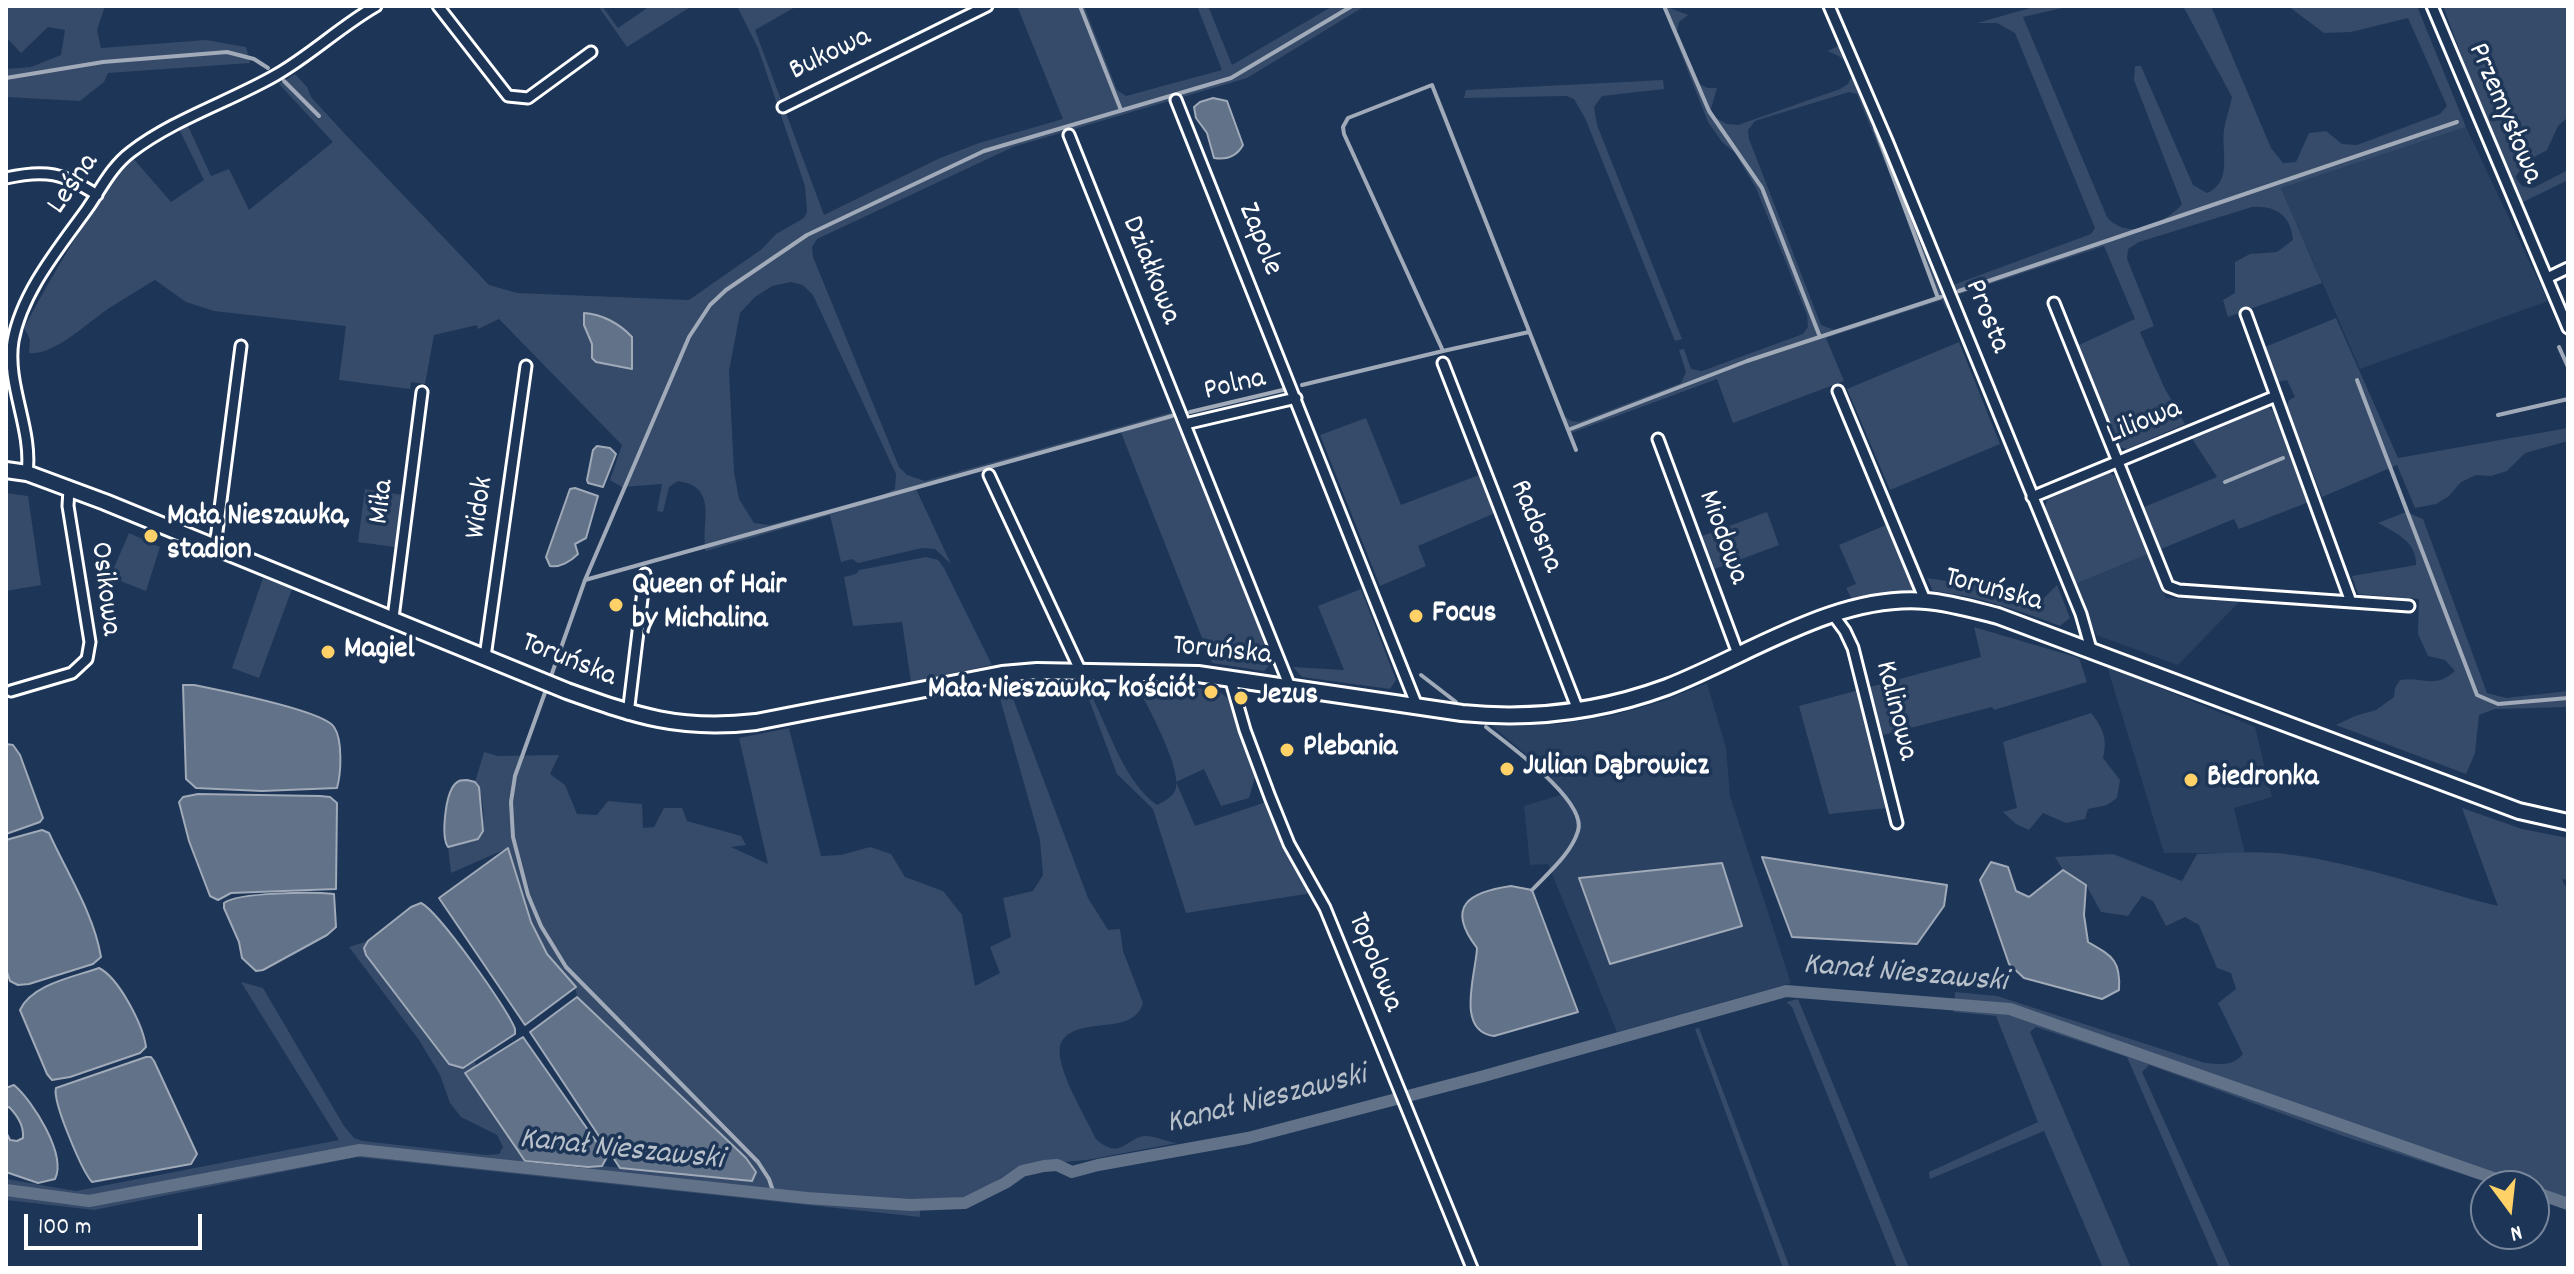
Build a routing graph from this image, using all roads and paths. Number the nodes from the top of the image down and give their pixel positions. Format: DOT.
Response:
graph roads {
  1 [pos="376,6"];
  2 [pos="438,6"];
  3 [pos="987,6"];
  4 [pos="1829,6"];
  5 [pos="2432,6"];
  6 [pos="591,52"];
  7 [pos="1176,100"];
  8 [pos="783,107"];
  9 [pos="1069,135"];
  10 [pos="6,178"];
  11 [pos="97,195"];
  12 [pos="2568,268"];
  13 [pos="2547,278"];
  14 [pos="2054,303"];
  15 [pos="2246,314"];
  16 [pos="2568,328"];
  17 [pos="241,346"];
  18 [pos="1443,363"];
  19 [pos="526,366"];
  20 [pos="1838,391"];
  21 [pos="422,392"];
  22 [pos="2276,396"];
  23 [pos="1296,398"];
  24 [pos="1185,424"];
  25 [pos="1658,439"];
  26 [pos="2117,462"];
  27 [pos="6,470"];
  28 [pos="27,473"];
  29 [pos="989,475"];
  30 [pos="69,489"];
  31 [pos="2032,497"];
  32 [pos="215,547"];
  33 [pos="645,574"];
  34 [pos="1925,600"];
  35 [pos="2351,602"];
  36 [pos="2409,606"];
  37 [pos="1834,616"];
  38 [pos="393,618"];
  39 [pos="2091,649"];
  40 [pos="1738,654"];
  41 [pos="485,657"];
  42 [pos="1081,672"];
  43 [pos="1230,678"];
  44 [pos="1290,687"];
  45 [pos="11,691"];
  46 [pos="1417,706"];
  47 [pos="1578,710"];
  48 [pos="628,714"];
  49 [pos="2568,822"];
  50 [pos="1897,823"];
  51 [pos="1472,1268"];
  1 -- 11 [label="street, Leśna"];
  2 -- 6 [label="street"];
  3 -- 8 [label="street, Bukowa"];
  4 -- 31 [label="street, Prosta"];
  5 -- 13 [label="street, Przemysłowa"];
  7 -- 23 [label="street, Zapole"];
  9 -- 24 [label="street, Działkowa"];
  10 -- 11 [label="street"];
  11 -- 28 [label="street, Leśna"];
  12 -- 13 [label="street"];
  13 -- 16 [label="street, Przemysłowa"];
  14 -- 26 [label="street"];
  15 -- 22 [label="street"];
  17 -- 32 [label="street"];
  18 -- 47 [label="street, Radosna"];
  19 -- 41 [label="street, Widok"];
  20 -- 34 [label="street"];
  21 -- 38 [label="street, Miła"];
  22 -- 26 [label="street, Liliowa"];
  22 -- 35 [label="street"];
  23 -- 24 [label="street, Polna"];
  23 -- 46 [label="street, Polna"];
  24 -- 44 [label="street, Polna"];
  25 -- 40 [label="street, Miodowa"];
  26 -- 31 [label="street, Liliowa"];
  26 -- 35 [label="street"];
  27 -- 28 [label="main road, Toruńska"];
  28 -- 30 [label="main road, Toruńska"];
  29 -- 42 [label="street"];
  30 -- 32 [label="main road, Toruńska"];
  30 -- 45 [label="street, Osikowa"];
  31 -- 39 [label="street, Prosta"];
  32 -- 38 [label="main road, Toruńska"];
  33 -- 48 [label="street"];
  34 -- 37 [label="main road, Toruńska"];
  34 -- 39 [label="main road, Toruńska"];
  35 -- 36 [label="street"];
  37 -- 40 [label="main road, Toruńska"];
  37 -- 50 [label="street, Kalinowa"];
  38 -- 41 [label="main road, Toruńska"];
  39 -- 49 [label="main road, Toruńska"];
  40 -- 47 [label="main road, Toruńska"];
  41 -- 48 [label="main road, Toruńska"];
  42 -- 43 [label="main road, Toruńska"];
  42 -- 48 [label="main road, Toruńska"];
  43 -- 44 [label="main road, Toruńska"];
  43 -- 51 [label="street, Topolowa"];
  44 -- 46 [label="main road, Toruńska"];
  46 -- 47 [label="main road, Toruńska"];
}
